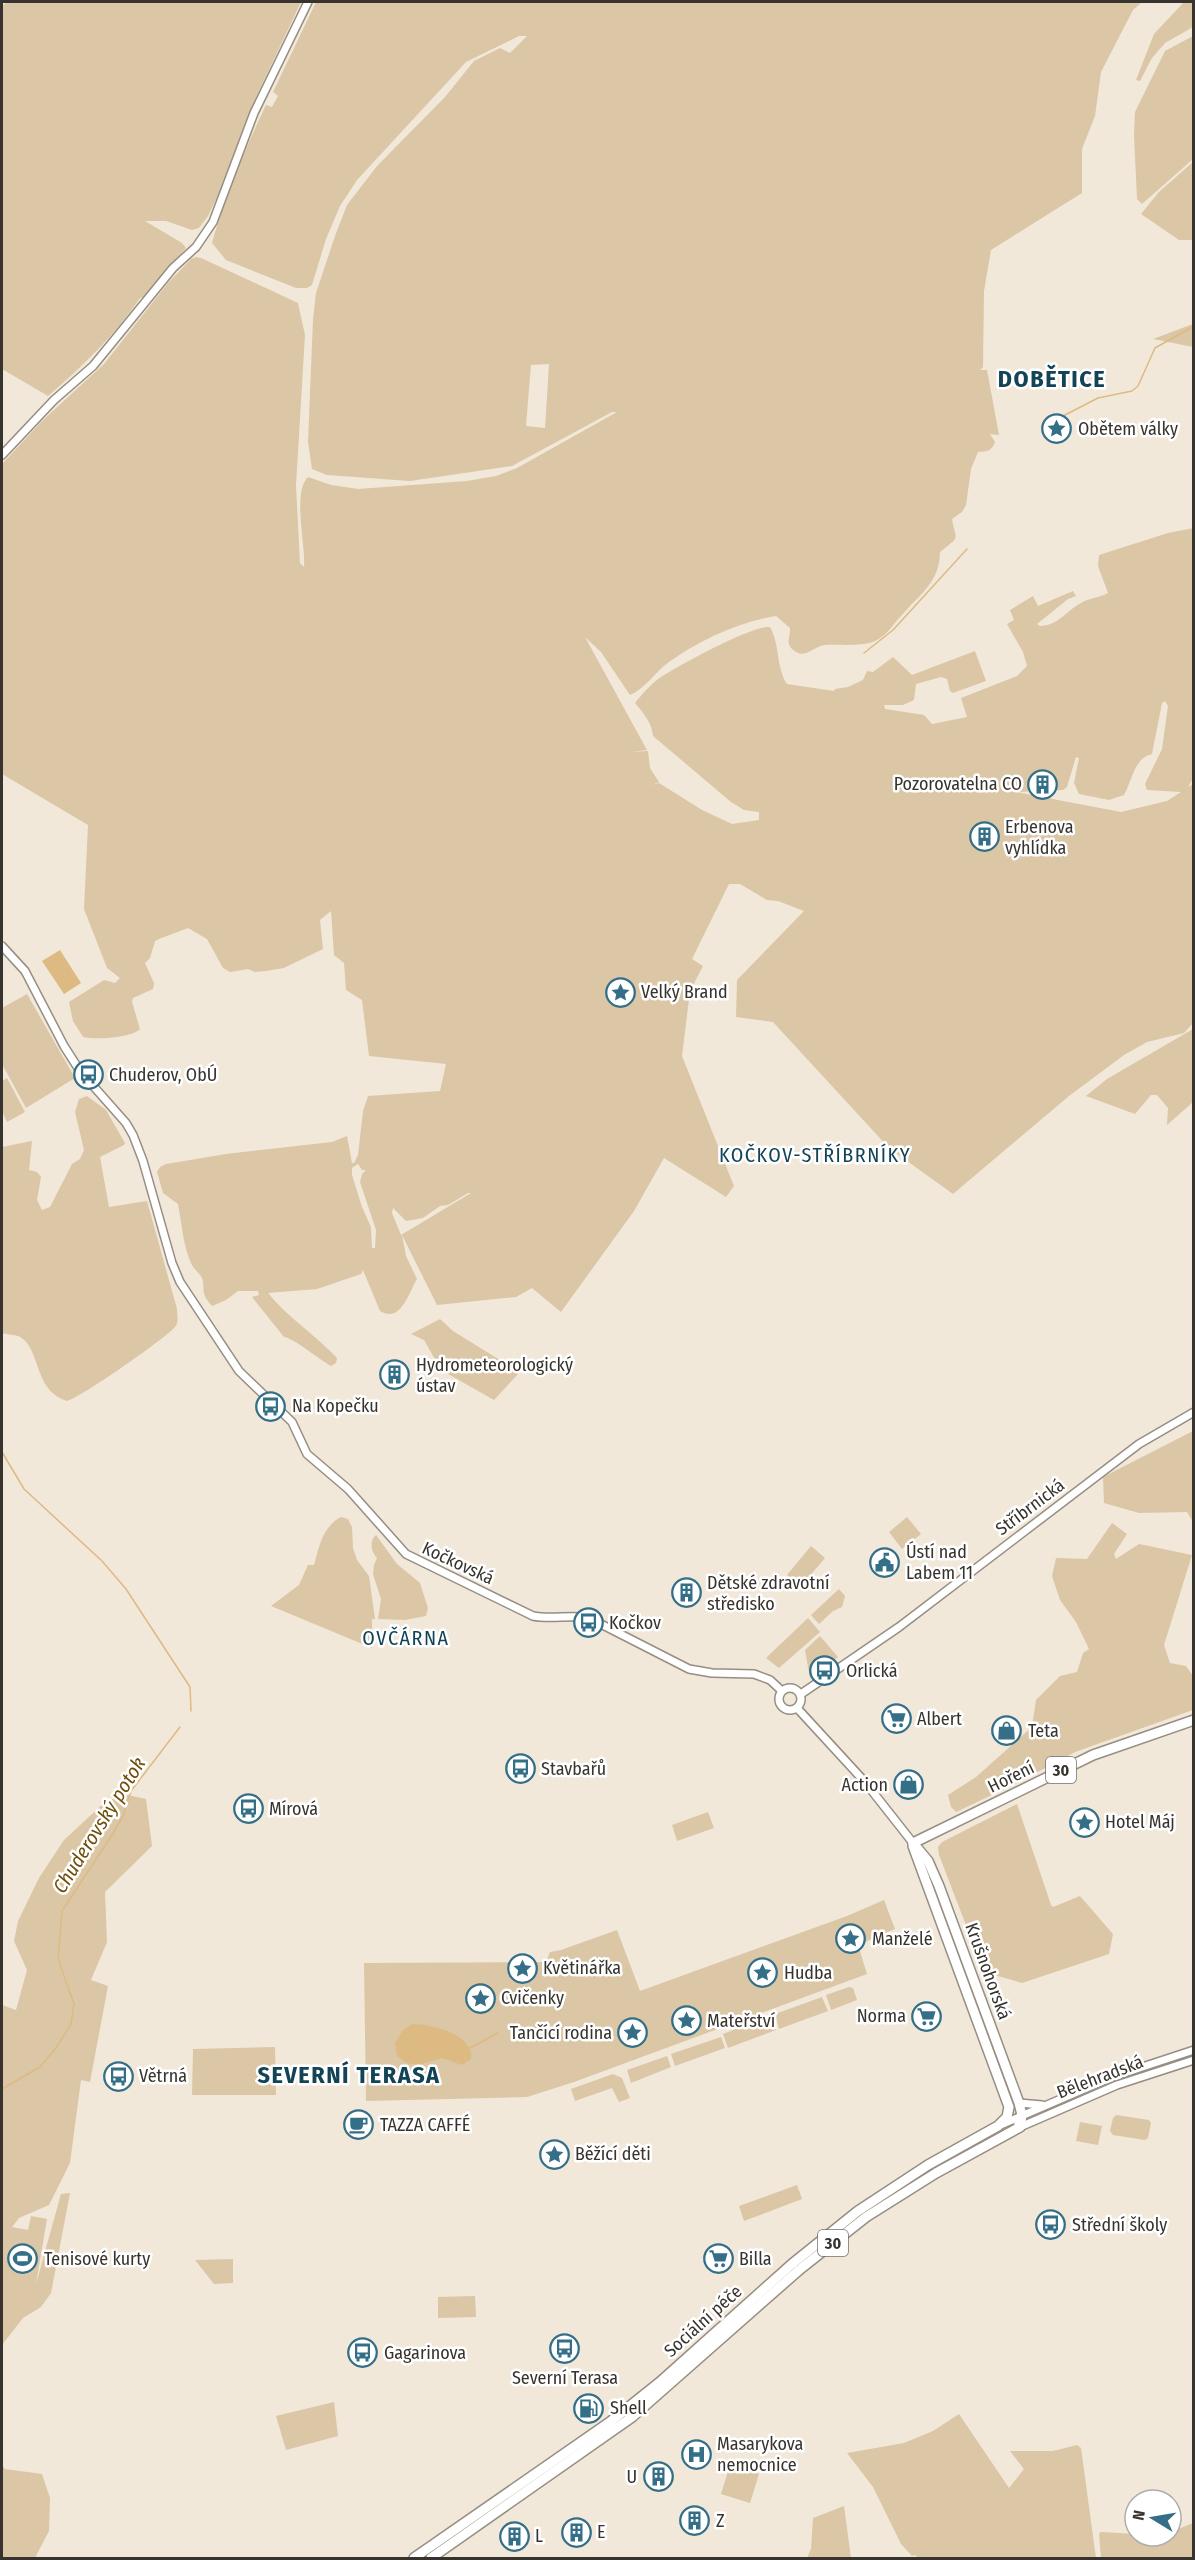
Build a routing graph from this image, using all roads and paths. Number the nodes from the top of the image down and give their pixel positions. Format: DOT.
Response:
graph roads {
  1 [pos="308,2"];
  2 [pos="2,455"];
  3 [pos="2,946"];
  4 [pos="1194,1412"];
  5 [pos="782,1691"];
  6 [pos="801,1694"];
  7 [pos="797,1708"];
  8 [pos="1194,1720"];
  9 [pos="913,1843"];
  10 [pos="1194,2050"];
  11 [pos="1194,2060"];
  12 [pos="1019,2103"];
  13 [pos="1044,2105"];
  14 [pos="1009,2107"];
  15 [pos="1018,2119"];
  16 [pos="998,2126"];
  17 [pos="414,2559"];
  18 [pos="431,2559"];
  1 -- 2 [label="street"];
  3 -- 5 [label="street, Kočkovská"];
  4 -- 6 [label="street, Stříbrnická"];
  5 -- 6 [label="street"];
  5 -- 7 [label="street"];
  6 -- 7 [label="street"];
  7 -- 9 [label="street, Krušnohorská"];
  8 -- 9 [label="main road, Hoření / 30"];
  9 -- 12 [label="main road, Krušnohorská"];
  9 -- 14 [label="main road, Krušnohorská"];
  10 -- 13 [label="street, Bělehradská"];
  11 -- 15 [label="street, Bělehradská"];
  12 -- 13 [label="street, Bělehradská"];
  12 -- 15 [label="main road, Krušnohorská"];
  13 -- 15 [label="street, Bělehradská"];
  14 -- 15 [label="street, Krušnohorská"];
  14 -- 16 [label="main road"];
  15 -- 16 [label="street, Sociální péče / 30"];
  15 -- 18 [label="main road, Sociální péče / 30"];
  16 -- 17 [label="main road, Sociální péče / 30"];
}
